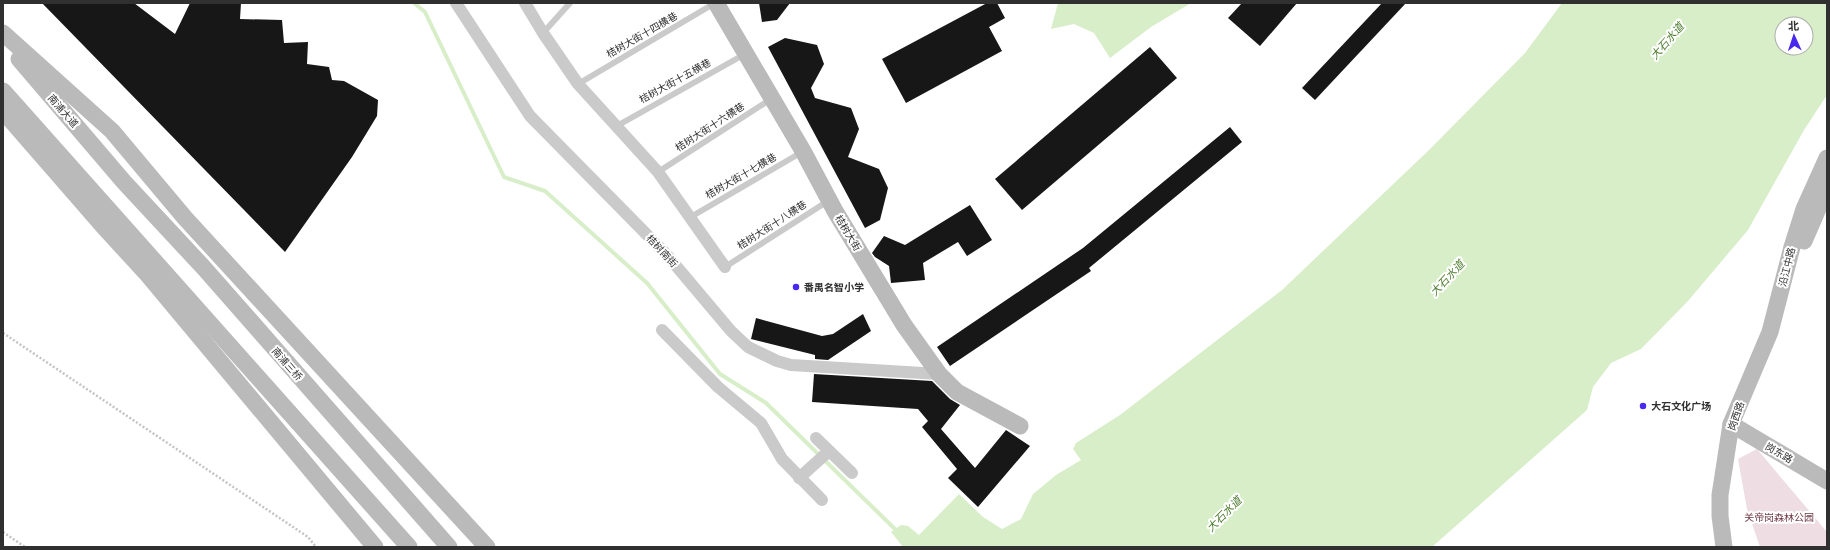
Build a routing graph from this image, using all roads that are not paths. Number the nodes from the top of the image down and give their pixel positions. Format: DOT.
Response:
graph roads {
  1 [pos="456,3"];
  2 [pos="525,3"];
  3 [pos="570,3"];
  4 [pos="715,3"];
  5 [pos="3,33"];
  6 [pos="543,34"];
  7 [pos="3,41"];
  8 [pos="745,53"];
  9 [pos="578,84"];
  10 [pos="3,92"];
  11 [pos="772,98"];
  12 [pos="3,111"];
  13 [pos="616,127"];
  14 [pos="803,151"];
  15 [pos="1827,158"];
  16 [pos="658,172"];
  17 [pos="124,182"];
  18 [pos="1827,188"];
  19 [pos="829,200"];
  20 [pos="689,218"];
  21 [pos="725,267"];
  22 [pos="1781,292"];
  23 [pos="662,330"];
  24 [pos="939,374"];
  25 [pos="1731,424"];
  26 [pos="1020,426"];
  27 [pos="816,438"];
  28 [pos="829,451"];
  29 [pos="852,473"];
  30 [pos="799,478"];
  31 [pos="1827,481"];
  32 [pos="822,500"];
  33 [pos="375,547"];
  34 [pos="409,547"];
  35 [pos="449,547"];
  36 [pos="487,547"];
  37 [pos="1724,547"];
  1 -- 24 [label="street, 桔树南街"];
  2 -- 6 [label="street"];
  3 -- 6 [label="lane"];
  4 -- 8 [label="main road, 桔树大街"];
  4 -- 9 [label="lane, 桔树大街十四横巷"];
  5 -- 36 [label="main road"];
  6 -- 9 [label="street"];
  7 -- 17 [label="main road, 南浦大道"];
  8 -- 11 [label="main road, 桔树大街"];
  8 -- 13 [label="lane, 桔树大街十五横巷"];
  9 -- 13 [label="street"];
  10 -- 34 [label="main road"];
  11 -- 14 [label="main road, 桔树大街"];
  11 -- 16 [label="lane, 桔树大街十六横巷"];
  12 -- 33 [label="main road"];
  13 -- 16 [label="street"];
  14 -- 19 [label="main road, 桔树大街"];
  14 -- 20 [label="lane, 桔树大街十七横巷"];
  15 -- 22 [label="main road, 沿江中路"];
  16 -- 20 [label="street"];
  17 -- 35 [label="main road, 南浦三桥"];
  18 -- 22 [label="main road, 沿江中路"];
  19 -- 21 [label="lane, 桔树大街十八横巷"];
  19 -- 24 [label="main road, 桔树大街"];
  20 -- 21 [label="street"];
  22 -- 25 [label="main road, 岗西路"];
  23 -- 30 [label="street"];
  24 -- 26 [label="main road, 桔树大街"];
  25 -- 31 [label="main road, 岗东路"];
  25 -- 37 [label="main road, 岗西路"];
  27 -- 28 [label="street"];
  28 -- 29 [label="street"];
  28 -- 30 [label="street"];
  30 -- 32 [label="street"];
}
